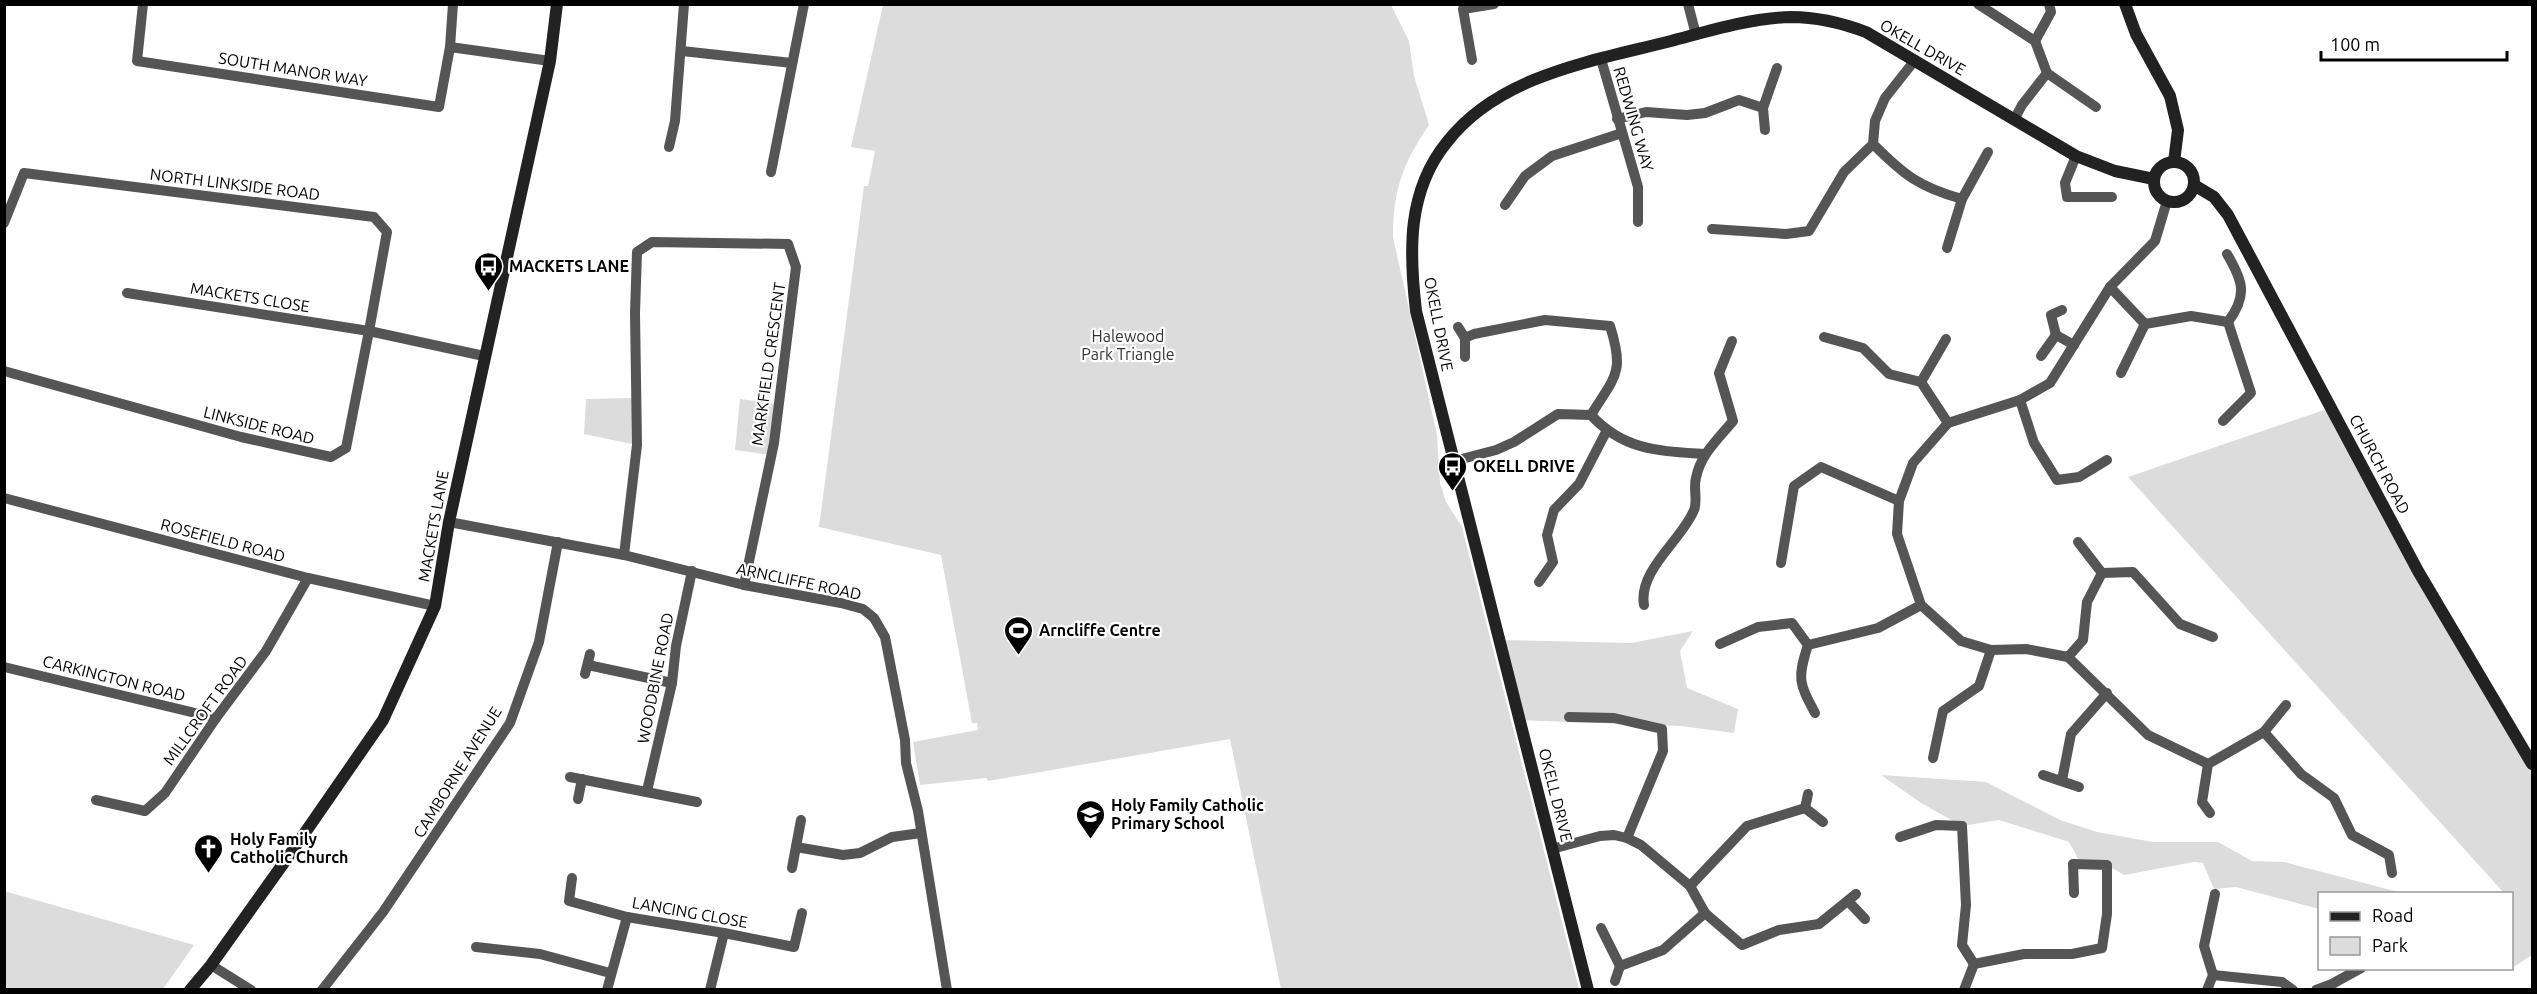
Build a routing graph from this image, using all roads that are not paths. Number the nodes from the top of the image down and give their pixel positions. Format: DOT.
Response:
graph roads {
  1 [pos="143,4"];
  2 [pos="453,4"];
  3 [pos="558,4"];
  4 [pos="684,4"];
  5 [pos="804,4"];
  6 [pos="1494,4"];
  7 [pos="1688,4"];
  8 [pos="1978,4"];
  9 [pos="2049,4"];
  10 [pos="2125,4"];
  11 [pos="1460,7"];
  12 [pos="1696,35"];
  13 [pos="2035,41"];
  14 [pos="450,47"];
  15 [pos="682,51"];
  16 [pos="1601,59"];
  17 [pos="1472,60"];
  18 [pos="1915,60"];
  19 [pos="550,61"];
  20 [pos="792,63"];
  21 [pos="1778,68"];
  22 [pos="2047,73"];
  23 [pos="2096,107"];
  24 [pos="1763,108"];
  25 [pos="1617,119"];
  26 [pos="2014,120"];
  27 [pos="1765,130"];
  28 [pos="1622,133"];
  29 [pos="1873,144"];
  30 [pos="669,147"];
  31 [pos="1988,152"];
  32 [pos="2076,156"];
  33 [pos="2174,162"];
  34 [pos="771,172"];
  35 [pos="2154,179"];
  36 [pos="2194,185"];
  37 [pos="2112,198"];
  38 [pos="1962,199"];
  39 [pos="2167,201"];
  40 [pos="1505,205"];
  41 [pos="1638,222"];
  42 [pos="4,223"];
  43 [pos="1712,229"];
  44 [pos="1947,248"];
  45 [pos="2227,254"];
  46 [pos="2110,287"];
  47 [pos="127,293"];
  48 [pos="2062,310"];
  49 [pos="2229,322"];
  50 [pos="2145,324"];
  51 [pos="1458,327"];
  52 [pos="369,331"];
  53 [pos="2056,335"];
  54 [pos="1824,337"];
  55 [pos="1465,338"];
  56 [pos="1946,339"];
  57 [pos="1732,341"];
  58 [pos="2074,345"];
  59 [pos="484,356"];
  60 [pos="2041,356"];
  61 [pos="1465,357"];
  62 [pos="4,371"];
  63 [pos="2121,373"];
  64 [pos="1921,382"];
  65 [pos="2020,400"];
  66 [pos="1591,415"];
  67 [pos="2223,421"];
  68 [pos="1948,423"];
  69 [pos="1606,432"];
  70 [pos="1705,454"];
  71 [pos="2107,460"];
  72 [pos="1454,461"];
  73 [pos="4,498"];
  74 [pos="1899,501"];
  75 [pos="449,522"];
  76 [pos="558,542"];
  77 [pos="2078,542"];
  78 [pos="624,555"];
  79 [pos="1781,563"];
  80 [pos="692,571"];
  81 [pos="2102,573"];
  82 [pos="308,578"];
  83 [pos="1539,582"];
  84 [pos="744,585"];
  85 [pos="1644,605"];
  86 [pos="1921,605"];
  87 [pos="435,606"];
  88 [pos="2213,637"];
  89 [pos="1720,644"];
  90 [pos="1808,645"];
  91 [pos="1991,650"];
  92 [pos="590,654"];
  93 [pos="2068,657"];
  94 [pos="4,667"];
  95 [pos="672,683"];
  96 [pos="2106,693"];
  97 [pos="2286,705"];
  98 [pos="1815,713"];
  99 [pos="1569,717"];
  100 [pos="216,718"];
  101 [pos="2264,732"];
  102 [pos="1933,758"];
  103 [pos="2208,764"];
  104 [pos="2532,764"];
  105 [pos="2043,775"];
  106 [pos="570,777"];
  107 [pos="582,779"];
  108 [pos="2062,780"];
  109 [pos="2079,787"];
  110 [pos="647,791"];
  111 [pos="1808,794"];
  112 [pos="578,799"];
  113 [pos="96,800"];
  114 [pos="697,802"];
  115 [pos="1805,808"];
  116 [pos="2210,813"];
  117 [pos="801,820"];
  118 [pos="1824,822"];
  119 [pos="921,833"];
  120 [pos="1900,837"];
  121 [pos="1628,838"];
  122 [pos="796,847"];
  123 [pos="1552,849"];
  124 [pos="792,868"];
  125 [pos="2392,873"];
  126 [pos="572,878"];
  127 [pos="1690,886"];
  128 [pos="2073,893"];
  129 [pos="2215,894"];
  130 [pos="802,913"];
  131 [pos="1705,913"];
  132 [pos="627,917"];
  133 [pos="1865,919"];
  134 [pos="1602,928"];
  135 [pos="724,933"];
  136 [pos="476,947"];
  137 [pos="211,964"];
  138 [pos="1974,964"];
  139 [pos="1620,966"];
  140 [pos="2359,970"];
  141 [pos="610,973"];
  142 [pos="2213,975"];
  143 [pos="1615,981"];
  144 [pos="190,990"];
  145 [pos="251,990"];
  146 [pos="322,990"];
  147 [pos="608,990"];
  148 [pos="710,990"];
  149 [pos="946,990"];
  150 [pos="1588,990"];
  151 [pos="1964,990"];
  152 [pos="2207,990"];
  153 [pos="2293,990"];
  154 [pos="2316,990"];
  1 -- 14 [label="street, SOUTH MANOR WAY"];
  2 -- 14 [label="street"];
  3 -- 19 [label="street, MACKETS LANE"];
  4 -- 15 [label="street"];
  5 -- 20 [label="street"];
  6 -- 11 [label="street"];
  7 -- 12 [label="street"];
  8 -- 13 [label="street"];
  9 -- 13 [label="street"];
  10 -- 33 [label="street"];
  11 -- 17 [label="street"];
  12 -- 16 [label="street, OKELL DRIVE"];
  12 -- 18 [label="street, OKELL DRIVE"];
  13 -- 22 [label="street"];
  14 -- 19 [label="street"];
  15 -- 20 [label="street"];
  15 -- 30 [label="street"];
  16 -- 25 [label="street, REDWING WAY"];
  16 -- 72 [label="street, OKELL DRIVE"];
  18 -- 26 [label="street, OKELL DRIVE"];
  18 -- 29 [label="street"];
  19 -- 59 [label="street, MACKETS LANE"];
  20 -- 34 [label="street"];
  21 -- 24 [label="street"];
  22 -- 23 [label="street"];
  22 -- 26 [label="street"];
  24 -- 25 [label="street"];
  24 -- 27 [label="street"];
  25 -- 28 [label="street, REDWING WAY"];
  26 -- 32 [label="street, OKELL DRIVE"];
  28 -- 40 [label="street"];
  28 -- 41 [label="street, REDWING WAY"];
  29 -- 38 [label="street"];
  29 -- 43 [label="street"];
  31 -- 38 [label="street"];
  32 -- 35 [label="street, OKELL DRIVE"];
  32 -- 37 [label="street"];
  33 -- 35 [label="street"];
  33 -- 36 [label="street"];
  35 -- 39 [label="street"];
  36 -- 39 [label="street"];
  36 -- 104 [label="street, CHURCH ROAD"];
  38 -- 44 [label="street"];
  39 -- 46 [label="street"];
  42 -- 52 [label="street, NORTH LINKSIDE ROAD"];
  45 -- 49 [label="street"];
  46 -- 50 [label="street"];
  46 -- 58 [label="street"];
  47 -- 52 [label="street, MACKETS CLOSE"];
  48 -- 53 [label="street"];
  49 -- 50 [label="street"];
  49 -- 67 [label="street"];
  50 -- 63 [label="street"];
  51 -- 55 [label="street"];
  52 -- 59 [label="street"];
  52 -- 62 [label="street, LINKSIDE ROAD"];
  53 -- 58 [label="street"];
  53 -- 60 [label="street"];
  54 -- 64 [label="street"];
  55 -- 61 [label="street"];
  55 -- 66 [label="street"];
  56 -- 64 [label="street"];
  57 -- 70 [label="street"];
  58 -- 65 [label="street"];
  59 -- 75 [label="street, MACKETS LANE"];
  64 -- 68 [label="street"];
  65 -- 68 [label="street"];
  65 -- 71 [label="street"];
  66 -- 69 [label="street"];
  66 -- 72 [label="street"];
  68 -- 74 [label="street"];
  69 -- 70 [label="street"];
  69 -- 83 [label="street"];
  70 -- 85 [label="street"];
  72 -- 123 [label="street, OKELL DRIVE"];
  73 -- 82 [label="street, ROSEFIELD ROAD"];
  74 -- 79 [label="street"];
  74 -- 86 [label="street"];
  75 -- 76 [label="street, ARNCLIFFE ROAD"];
  75 -- 87 [label="street, MACKETS LANE"];
  76 -- 78 [label="street, ARNCLIFFE ROAD"];
  76 -- 146 [label="street, CAMBORNE AVENUE"];
  77 -- 81 [label="street"];
  78 -- 80 [label="street, ARNCLIFFE ROAD"];
  78 -- 84 [label="street, MARKFIELD CRESCENT"];
  80 -- 84 [label="street, ARNCLIFFE ROAD"];
  80 -- 95 [label="street, WOODBINE ROAD"];
  81 -- 88 [label="street"];
  81 -- 93 [label="street"];
  82 -- 87 [label="street, ROSEFIELD ROAD"];
  82 -- 100 [label="street, MILLCROFT ROAD"];
  84 -- 119 [label="street, ARNCLIFFE ROAD"];
  86 -- 90 [label="street"];
  86 -- 91 [label="street"];
  87 -- 137 [label="street, MACKETS LANE"];
  89 -- 90 [label="street"];
  90 -- 98 [label="street"];
  91 -- 93 [label="street"];
  91 -- 102 [label="street"];
  92 -- 95 [label="street"];
  93 -- 96 [label="street"];
  94 -- 100 [label="street, CARKINGTON ROAD"];
  95 -- 110 [label="street, WOODBINE ROAD"];
  96 -- 103 [label="street"];
  96 -- 108 [label="street"];
  97 -- 101 [label="street"];
  99 -- 121 [label="street"];
  100 -- 113 [label="street, MILLCROFT ROAD"];
  101 -- 103 [label="street"];
  101 -- 125 [label="street"];
  103 -- 116 [label="street"];
  105 -- 108 [label="street"];
  106 -- 107 [label="street"];
  107 -- 110 [label="street"];
  107 -- 112 [label="street"];
  108 -- 109 [label="street"];
  110 -- 114 [label="street"];
  111 -- 115 [label="street"];
  115 -- 118 [label="street"];
  115 -- 127 [label="street"];
  117 -- 122 [label="street"];
  119 -- 122 [label="street"];
  119 -- 149 [label="street, ARNCLIFFE ROAD"];
  120 -- 138 [label="street"];
  121 -- 123 [label="street"];
  121 -- 127 [label="street"];
  122 -- 124 [label="street"];
  123 -- 150 [label="street, OKELL DRIVE"];
  126 -- 132 [label="street, LANCING CLOSE"];
  127 -- 131 [label="street"];
  128 -- 138 [label="street"];
  129 -- 142 [label="street"];
  130 -- 135 [label="street, LANCING CLOSE"];
  131 -- 133 [label="street"];
  131 -- 139 [label="street"];
  132 -- 135 [label="street, LANCING CLOSE"];
  132 -- 141 [label="street"];
  134 -- 139 [label="street"];
  135 -- 148 [label="street"];
  136 -- 141 [label="street"];
  137 -- 144 [label="street, MACKETS LANE"];
  137 -- 145 [label="street"];
  138 -- 151 [label="street"];
  139 -- 143 [label="street"];
  140 -- 154 [label="street"];
  141 -- 147 [label="street"];
  142 -- 152 [label="street"];
  142 -- 153 [label="street"];
}
